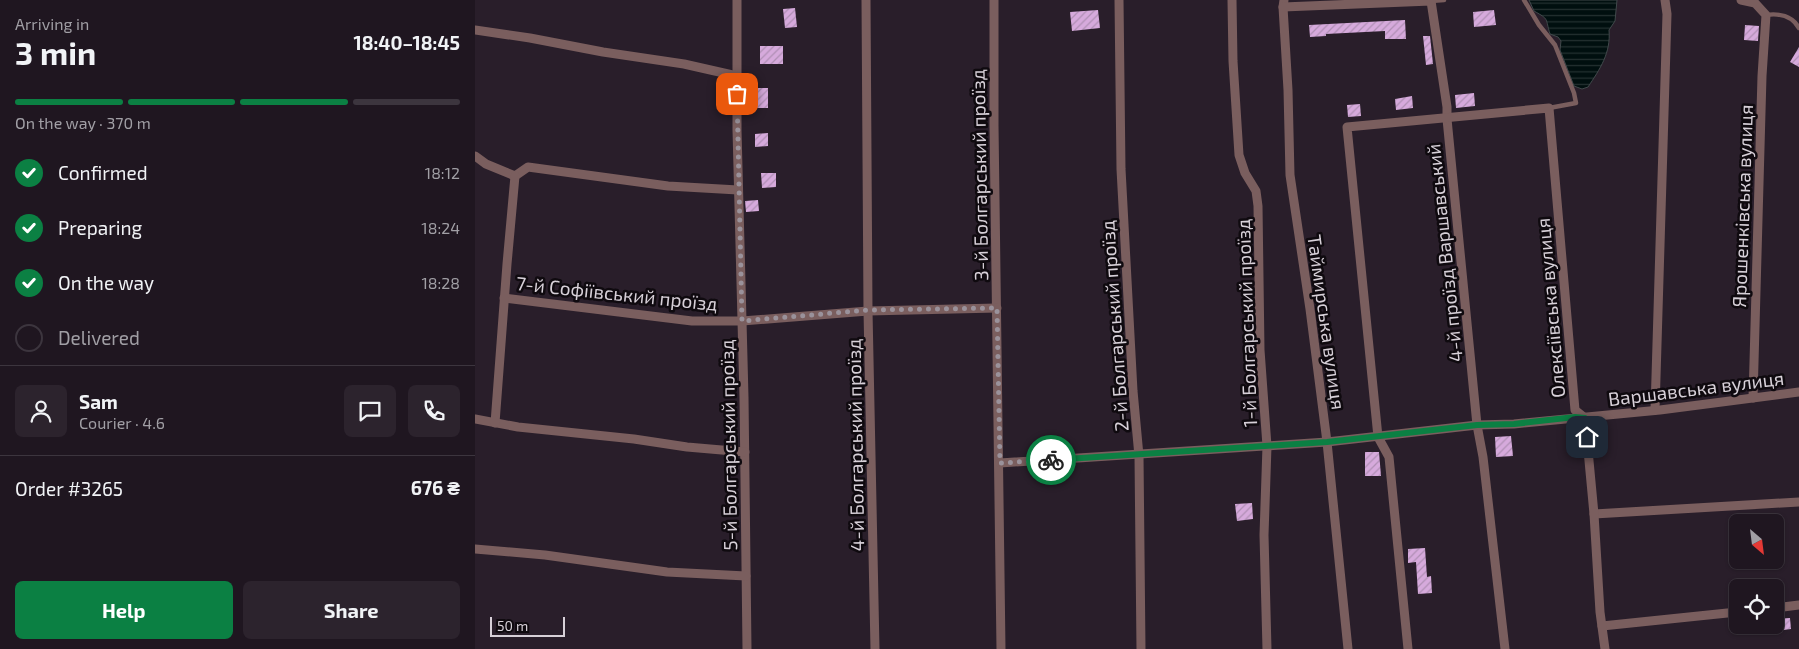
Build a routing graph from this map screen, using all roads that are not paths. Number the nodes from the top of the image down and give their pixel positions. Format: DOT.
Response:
graph roads {
  1 [pos="737,0"];
  2 [pos="866,0"];
  3 [pos="994,0"];
  4 [pos="1119,0"];
  5 [pos="1232,0"];
  6 [pos="1444,0"];
  7 [pos="1524,0"];
  8 [pos="1665,0"];
  9 [pos="1741,0"];
  10 [pos="1431,1"];
  11 [pos="1283,4"];
  12 [pos="1766,15"];
  13 [pos="1799,28"];
  14 [pos="475,30"];
  15 [pos="737,76"];
  16 [pos="1549,108"];
  17 [pos="1447,119"];
  18 [pos="475,156"];
  19 [pos="515,176"];
  20 [pos="738,190"];
  21 [pos="504,298"];
  22 [pos="997,308"];
  23 [pos="868,310"];
  24 [pos="742,321"];
  25 [pos="1799,392"];
  26 [pos="1753,398"];
  27 [pos="1655,410"];
  28 [pos="1585,418"];
  29 [pos="475,419"];
  30 [pos="495,422"];
  31 [pos="1477,425"];
  32 [pos="1378,437"];
  33 [pos="1327,442"];
  34 [pos="1267,446"];
  35 [pos="745,452"];
  36 [pos="1139,456"];
  37 [pos="1000,463"];
  38 [pos="1799,502"];
  39 [pos="1594,514"];
  40 [pos="475,549"];
  41 [pos="746,576"];
  42 [pos="1799,605"];
  43 [pos="1784,607"];
  44 [pos="1729,613"];
  45 [pos="1602,626"];
  46 [pos="747,649"];
  47 [pos="875,649"];
  48 [pos="1001,649"];
  49 [pos="1141,649"];
  50 [pos="1267,649"];
  51 [pos="1347,649"];
  52 [pos="1408,649"];
  53 [pos="1505,649"];
  54 [pos="1605,649"];
  1 -- 15 [label="street, 5-й Болгарський проїзд"];
  2 -- 23 [label="street, 4-й Болгарський проїзд"];
  3 -- 22 [label="street, 3-й Болгарський проїзд"];
  4 -- 36 [label="street, 2-й Болгарський проїзд"];
  5 -- 34 [label="street, 1-й Болгарський проїзд"];
  6 -- 10 [label="lane"];
  7 -- 16 [label="lane"];
  8 -- 27 [label="street"];
  9 -- 12 [label="street"];
  10 -- 11 [label="street"];
  10 -- 17 [label="street, 4-й проїзд Варшавський"];
  11 -- 33 [label="street, Таймирська вулиця"];
  12 -- 13 [label="lane"];
  12 -- 26 [label="street, Ярошенківська вулиця"];
  14 -- 15 [label="street"];
  15 -- 20 [label="street, 5-й Болгарський проїзд"];
  16 -- 17 [label="street"];
  16 -- 28 [label="street, Олексіївська вулиця"];
  17 -- 31 [label="street, 4-й проїзд Варшавський"];
  17 -- 32 [label="street"];
  18 -- 19 [label="street"];
  19 -- 20 [label="street"];
  19 -- 21 [label="street"];
  20 -- 24 [label="street, 5-й Болгарський проїзд"];
  21 -- 24 [label="street, 7-й Софіївський проїзд"];
  21 -- 30 [label="street"];
  22 -- 23 [label="street, 7-й Софіївський проїзд"];
  22 -- 37 [label="street, 3-й Болгарський проїзд"];
  23 -- 24 [label="street, 7-й Софіївський проїзд"];
  23 -- 47 [label="street, 4-й Болгарський проїзд"];
  24 -- 35 [label="street, 5-й Болгарський проїзд"];
  25 -- 26 [label="street, Варшавська вулиця"];
  26 -- 27 [label="street, Варшавська вулиця"];
  27 -- 28 [label="street, Варшавська вулиця"];
  28 -- 31 [label="street, Варшавська вулиця"];
  28 -- 39 [label="street, Олексіївська вулиця"];
  29 -- 30 [label="street"];
  30 -- 35 [label="street"];
  31 -- 32 [label="street, Варшавська вулиця"];
  31 -- 53 [label="street, 4-й проїзд Варшавський"];
  32 -- 33 [label="street, Варшавська вулиця"];
  32 -- 52 [label="street"];
  33 -- 34 [label="street, Варшавська вулиця"];
  33 -- 51 [label="street, Таймирська вулиця"];
  34 -- 36 [label="street, Варшавська вулиця"];
  34 -- 50 [label="street, 1-й Болгарський проїзд"];
  35 -- 41 [label="street, 5-й Болгарський проїзд"];
  36 -- 37 [label="street, Варшавська вулиця"];
  36 -- 49 [label="street, 2-й Болгарський проїзд"];
  37 -- 48 [label="street, 3-й Болгарський проїзд"];
  38 -- 39 [label="street"];
  39 -- 45 [label="street, Олексіївська вулиця"];
  40 -- 41 [label="street"];
  41 -- 46 [label="street, 5-й Болгарський проїзд"];
  42 -- 43 [label="street"];
  44 -- 45 [label="street"];
  45 -- 54 [label="street, Олексіївська вулиця"];
}
